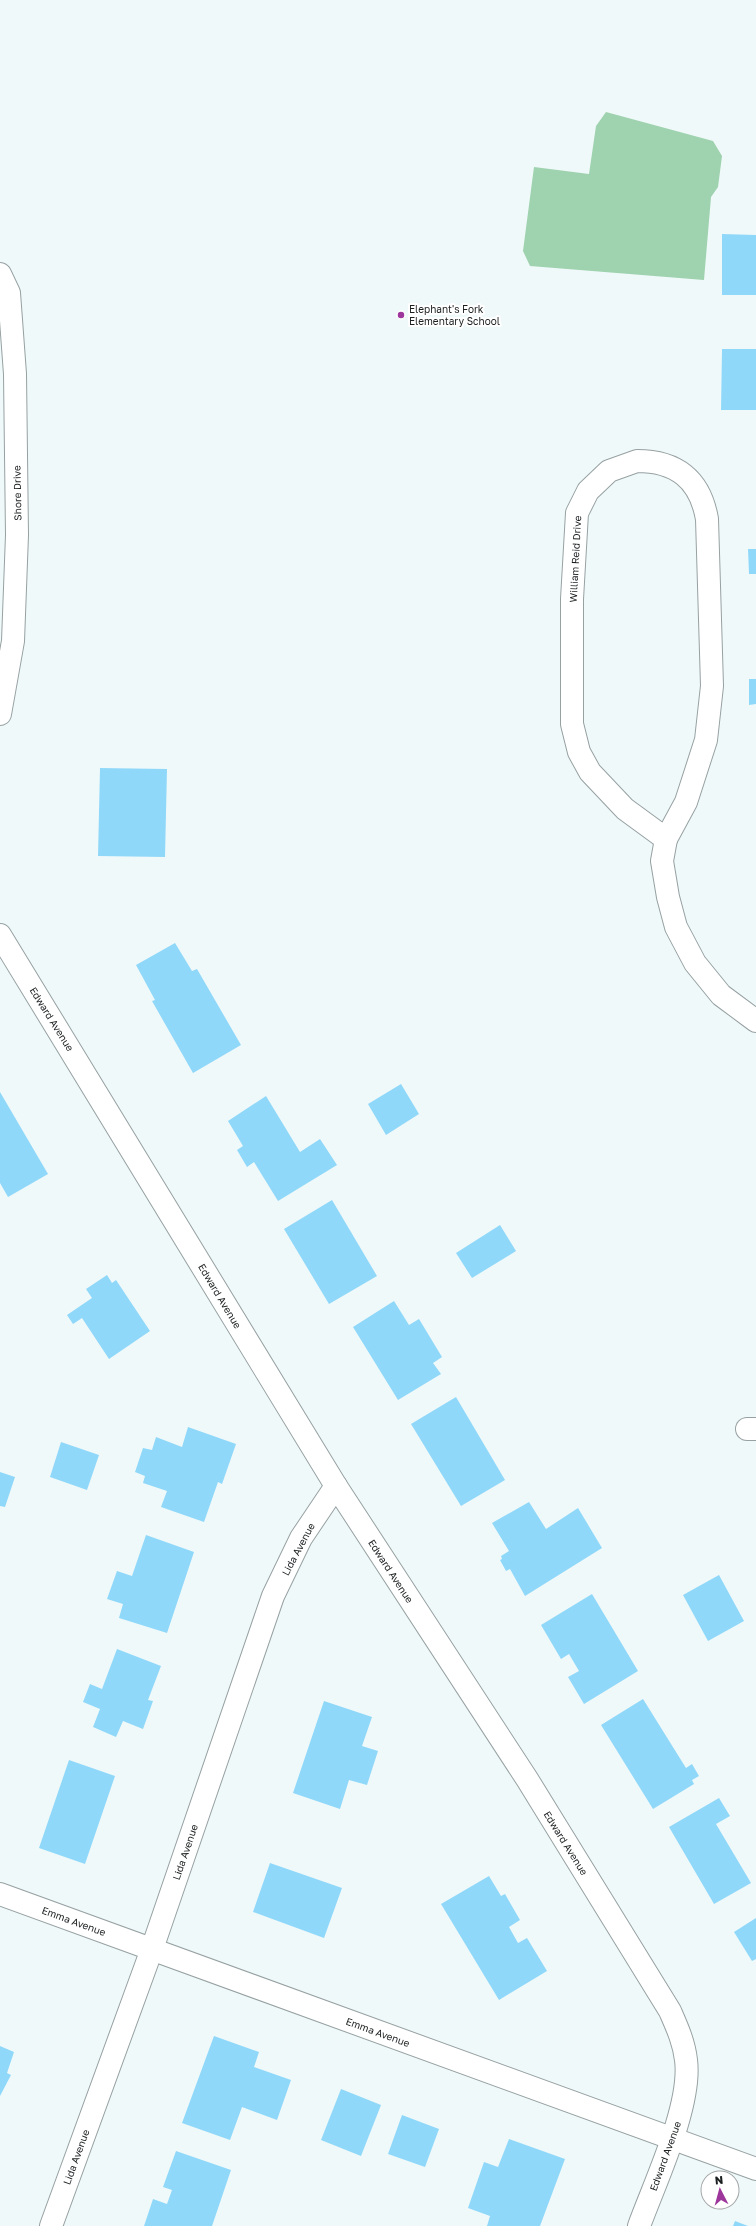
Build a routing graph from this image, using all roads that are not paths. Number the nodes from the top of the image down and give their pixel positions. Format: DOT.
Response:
graph roads {
  1 [pos="0,274"];
  2 [pos="0,714"];
  3 [pos="666,839"];
  4 [pos="0,934"];
  5 [pos="756,1021"];
  6 [pos="336,1486"];
  7 [pos="0,1894"];
  8 [pos="152,1949"];
  9 [pos="671,2138"];
  10 [pos="756,2169"];
  11 [pos="51,2226"];
  12 [pos="639,2226"];
  1 -- 2 [label="street, Shore Drive"];
  3 -- 3 [label="street, William Reid Drive"];
  3 -- 5 [label="street, William Reid Drive"];
  4 -- 6 [label="street, Edward Avenue"];
  6 -- 8 [label="street, Lida Avenue"];
  6 -- 9 [label="street, Edward Avenue"];
  7 -- 8 [label="street, Emma Avenue"];
  8 -- 9 [label="street, Emma Avenue"];
  8 -- 11 [label="street, Lida Avenue"];
  9 -- 10 [label="street, Emma Avenue"];
  9 -- 12 [label="street, Edward Avenue"];
}
